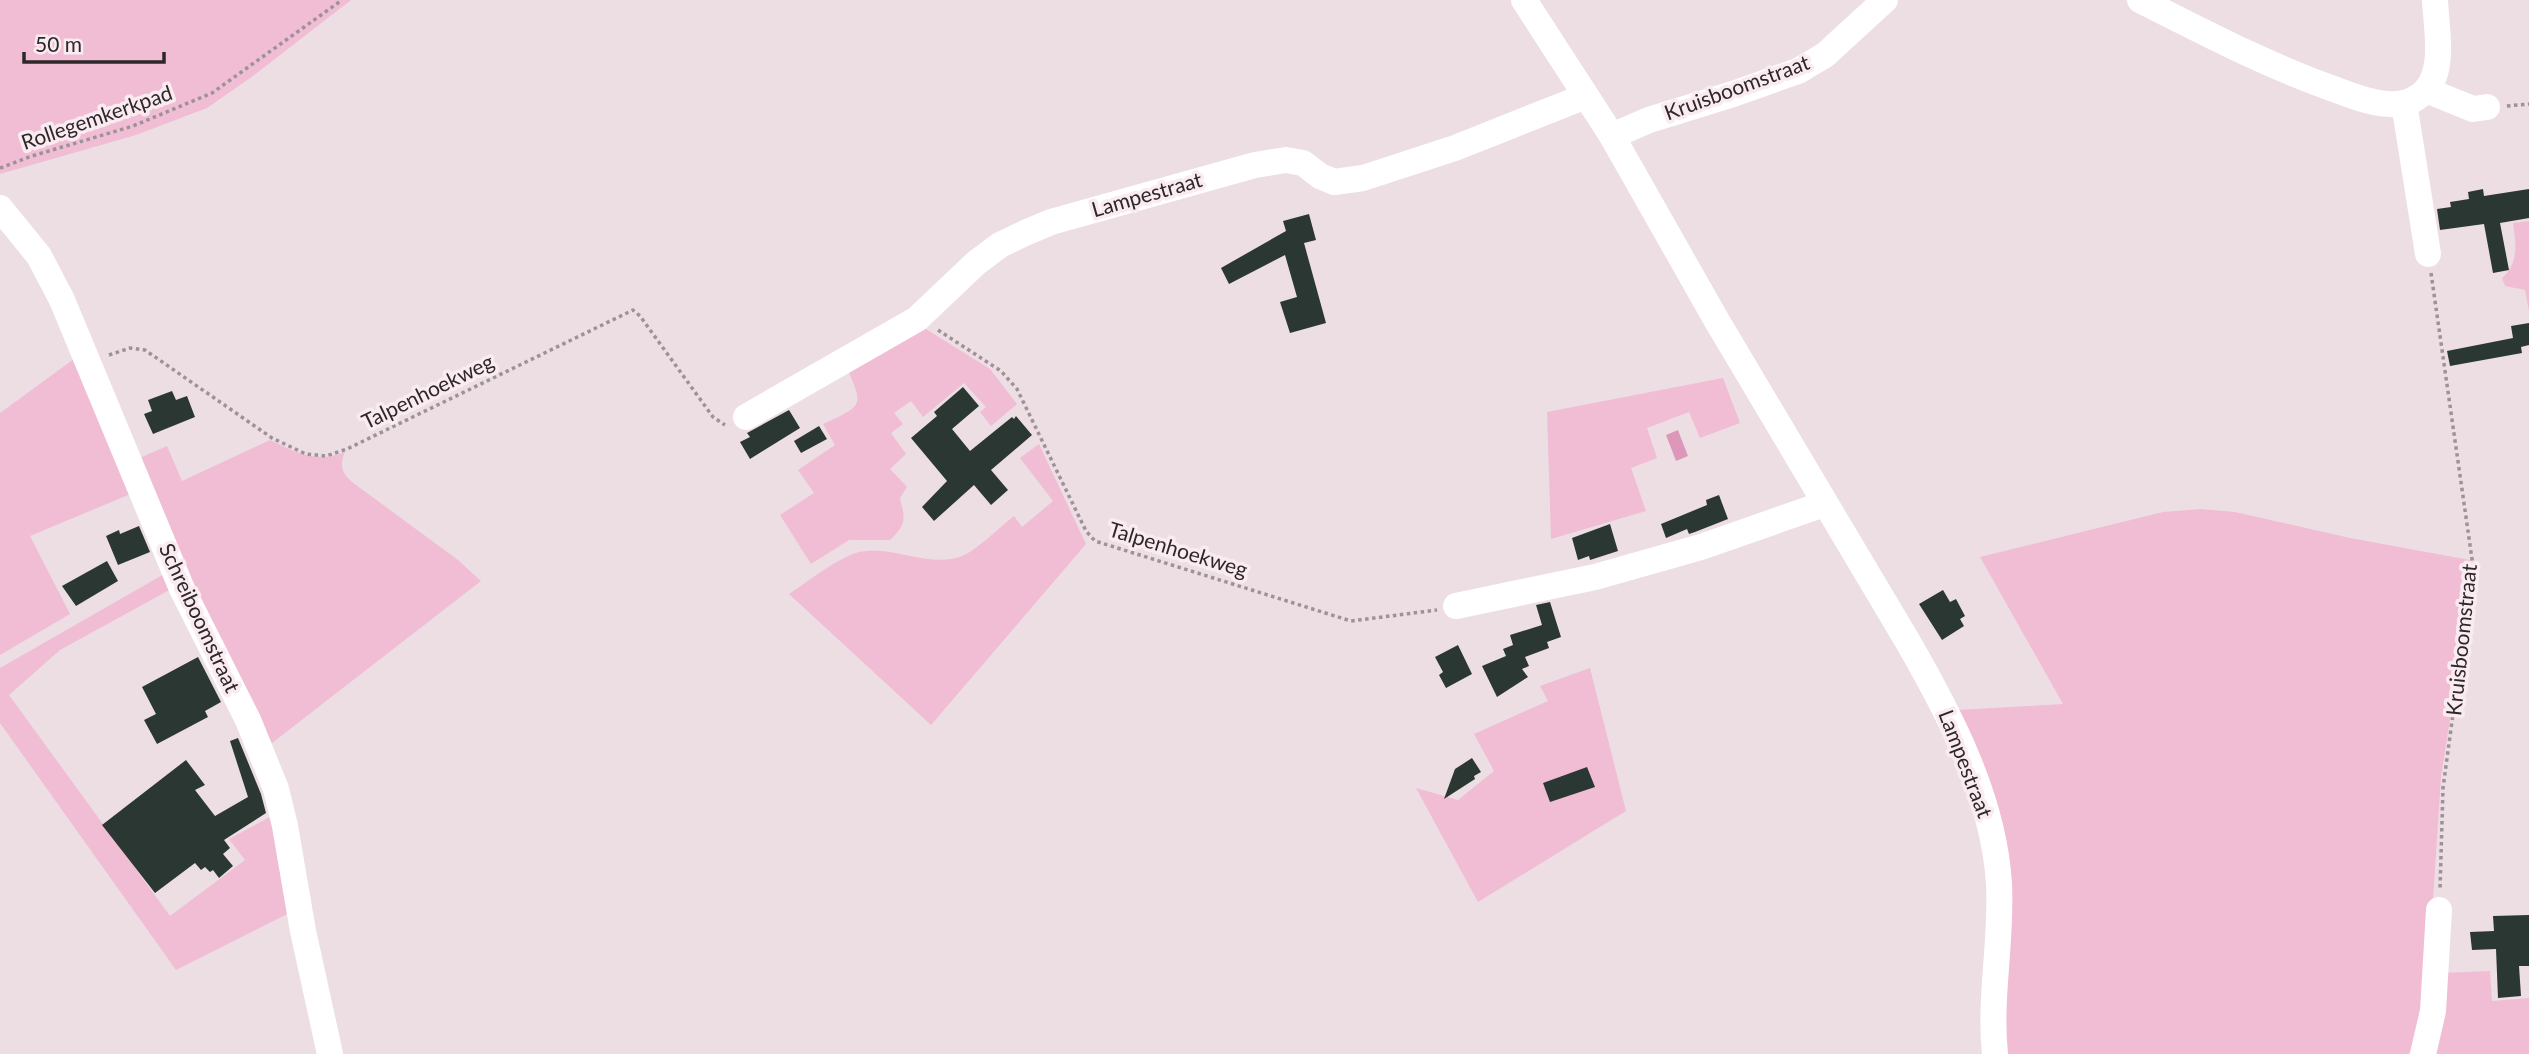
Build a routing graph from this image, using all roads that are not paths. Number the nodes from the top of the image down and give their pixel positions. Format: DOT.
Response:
graph roads {
  1 [pos="1524,0"];
  2 [pos="1885,0"];
  3 [pos="2140,0"];
  4 [pos="2435,0"];
  5 [pos="1586,96"];
  6 [pos="2415,97"];
  7 [pos="2487,107"];
  8 [pos="1612,136"];
  9 [pos="0,208"];
  10 [pos="2428,254"];
  11 [pos="746,417"];
  12 [pos="1824,504"];
  13 [pos="1456,606"];
  14 [pos="2439,910"];
  15 [pos="330,1054"];
  16 [pos="1995,1054"];
  17 [pos="2423,1054"];
  1 -- 5 [label="street, Lampestraat"];
  2 -- 8 [label="street, Kruisboomstraat"];
  3 -- 6 [label="street"];
  4 -- 6 [label="street"];
  5 -- 8 [label="street, Lampestraat"];
  5 -- 11 [label="street, Lampestraat"];
  6 -- 7 [label="street"];
  6 -- 10 [label="street"];
  8 -- 12 [label="street, Lampestraat"];
  9 -- 15 [label="street, Schreiboomstraat"];
  12 -- 13 [label="street"];
  12 -- 16 [label="street, Lampestraat"];
  14 -- 17 [label="street"];
}
